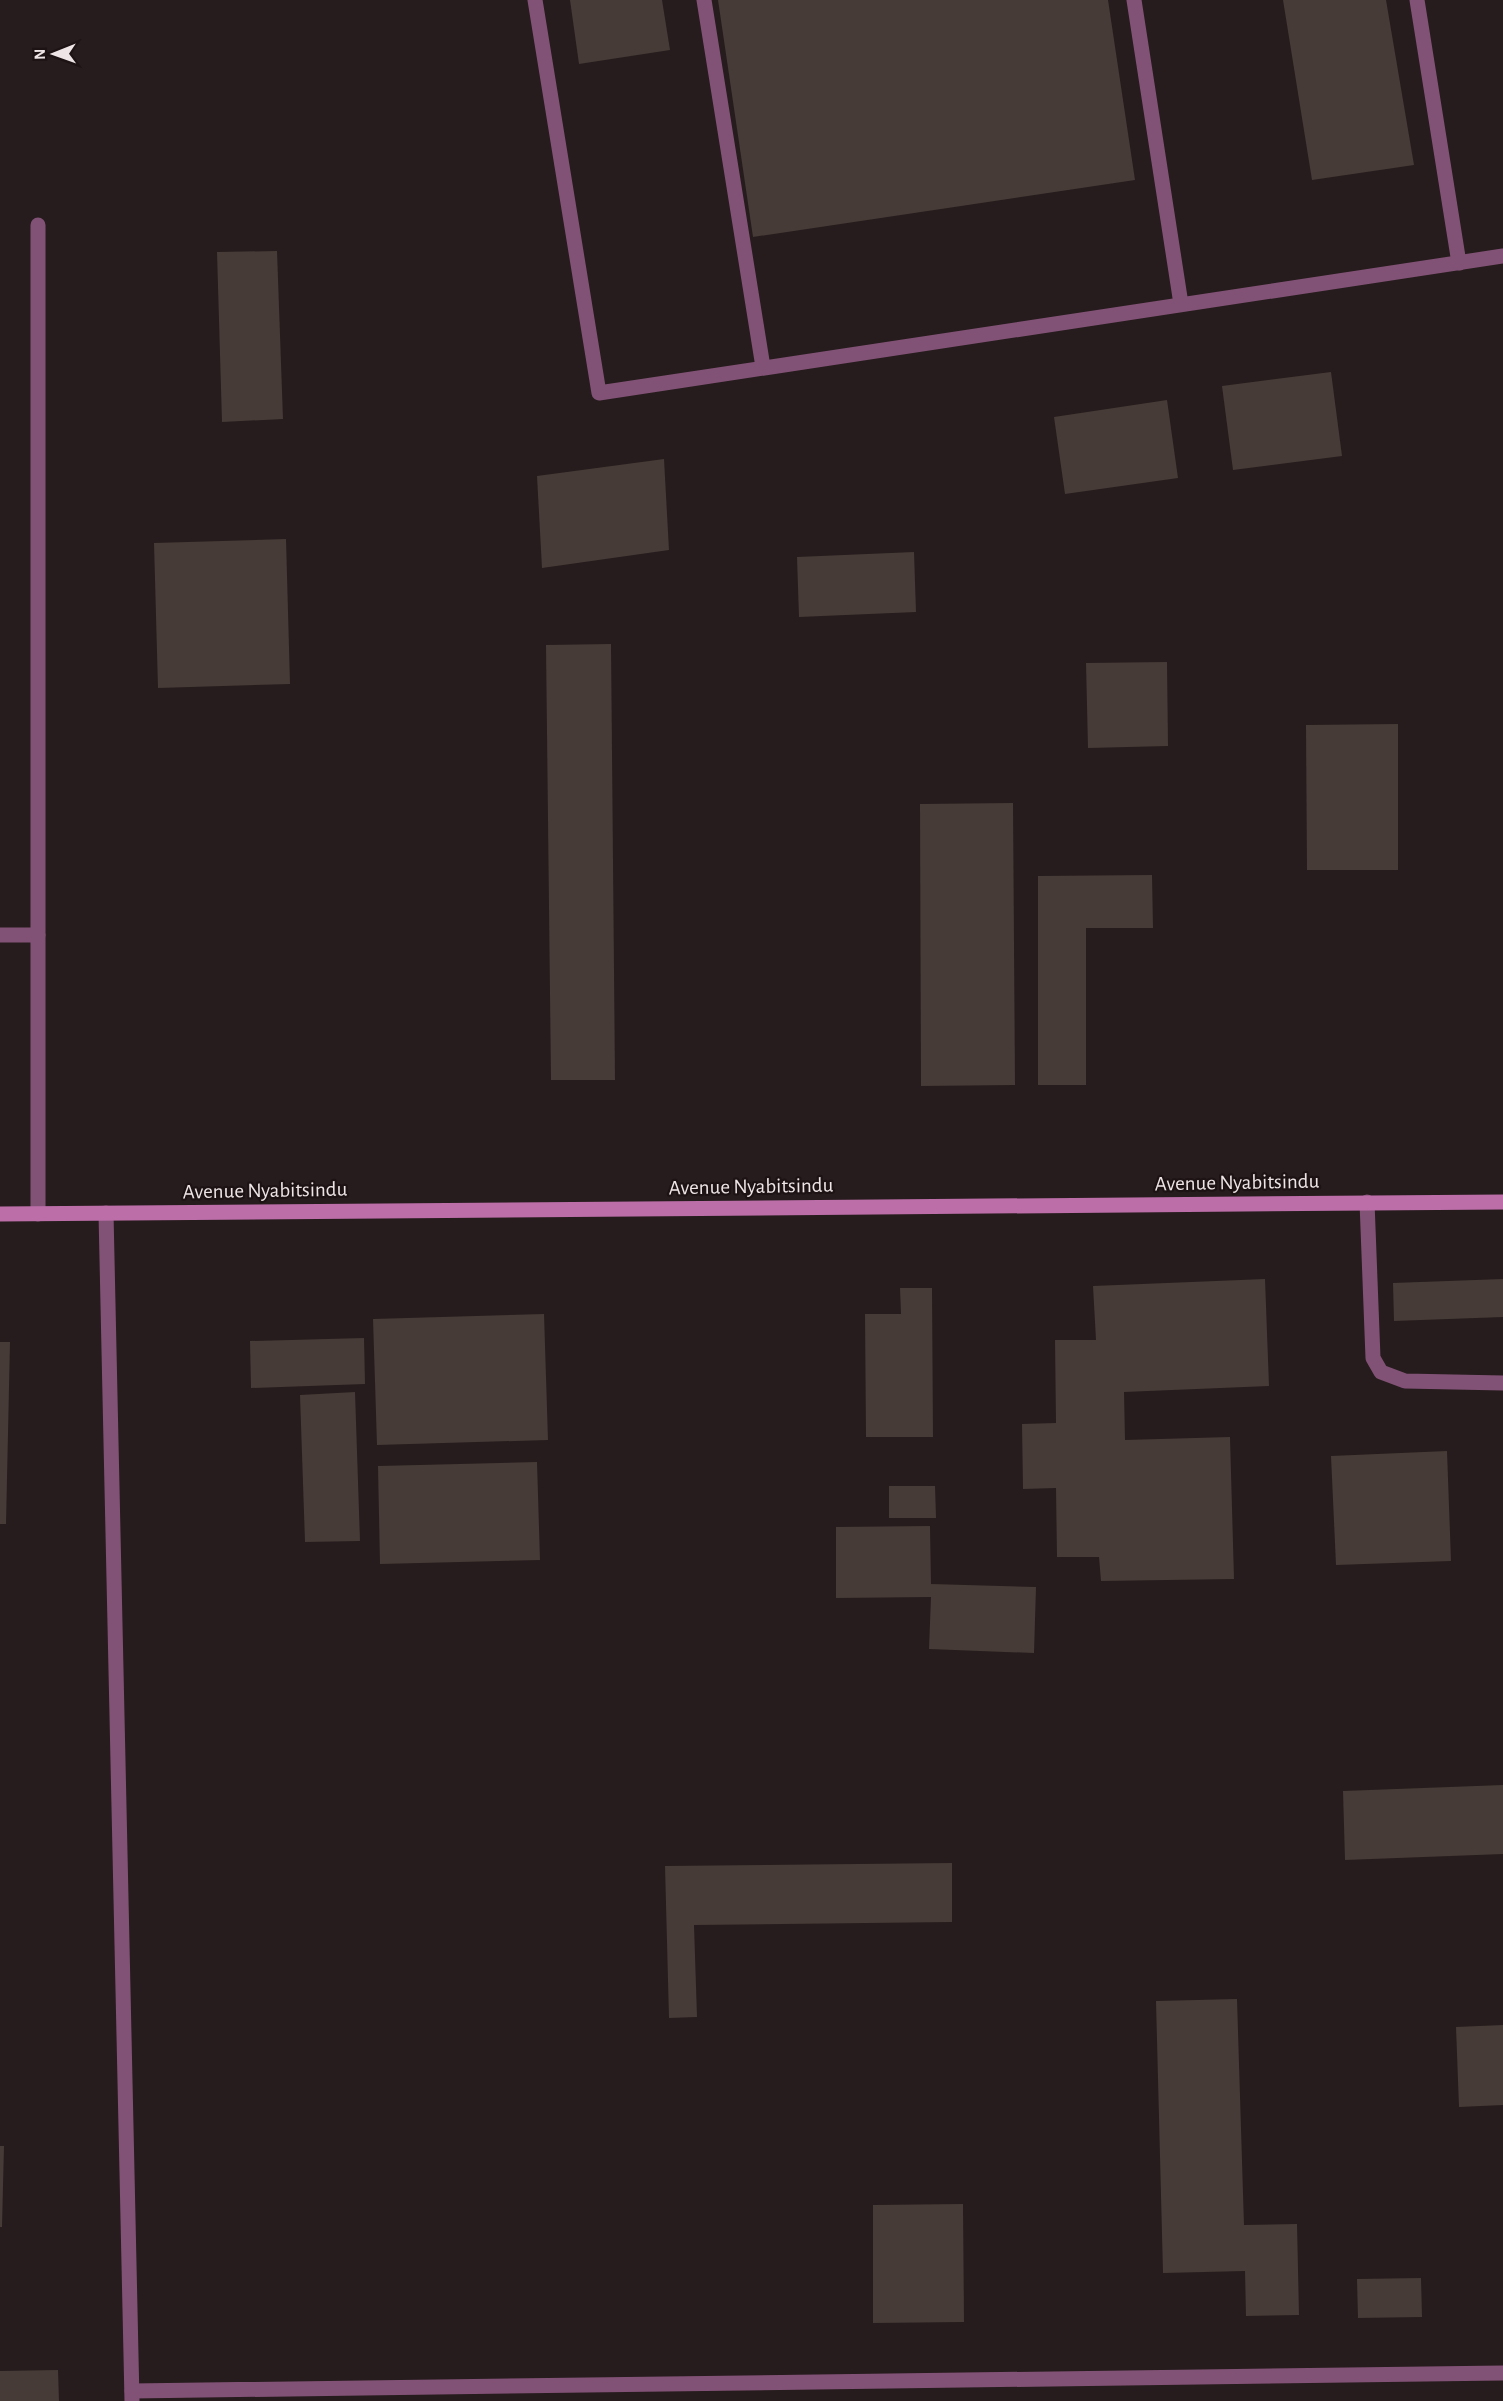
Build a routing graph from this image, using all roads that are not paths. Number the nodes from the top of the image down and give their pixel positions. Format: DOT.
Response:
graph roads {
  1 [pos="535,0"];
  2 [pos="704,0"];
  3 [pos="1134,0"];
  4 [pos="1418,0"];
  5 [pos="38,225"];
  6 [pos="1503,256"];
  7 [pos="1460,263"];
  8 [pos="1181,304"];
  9 [pos="763,367"];
  10 [pos="0,935"];
  11 [pos="38,935"];
  12 [pos="1366,1202"];
  13 [pos="1503,1202"];
  14 [pos="106,1213"];
  15 [pos="0,1214"];
  16 [pos="38,1214"];
  17 [pos="1503,1383"];
  18 [pos="1503,2373"];
  19 [pos="132,2396"];
  1 -- 9 [label="lane"];
  2 -- 9 [label="lane"];
  3 -- 8 [label="lane"];
  4 -- 7 [label="lane"];
  5 -- 11 [label="lane"];
  6 -- 7 [label="lane"];
  7 -- 8 [label="lane"];
  8 -- 9 [label="lane"];
  10 -- 11 [label="lane"];
  11 -- 16 [label="lane"];
  12 -- 13 [label="street, Avenue Nyabitsindu"];
  12 -- 14 [label="street, Avenue Nyabitsindu"];
  12 -- 17 [label="lane"];
  14 -- 16 [label="street, Avenue Nyabitsindu"];
  14 -- 19 [label="lane"];
  15 -- 16 [label="street, Avenue Nyabitsindu"];
  18 -- 19 [label="lane"];
}
